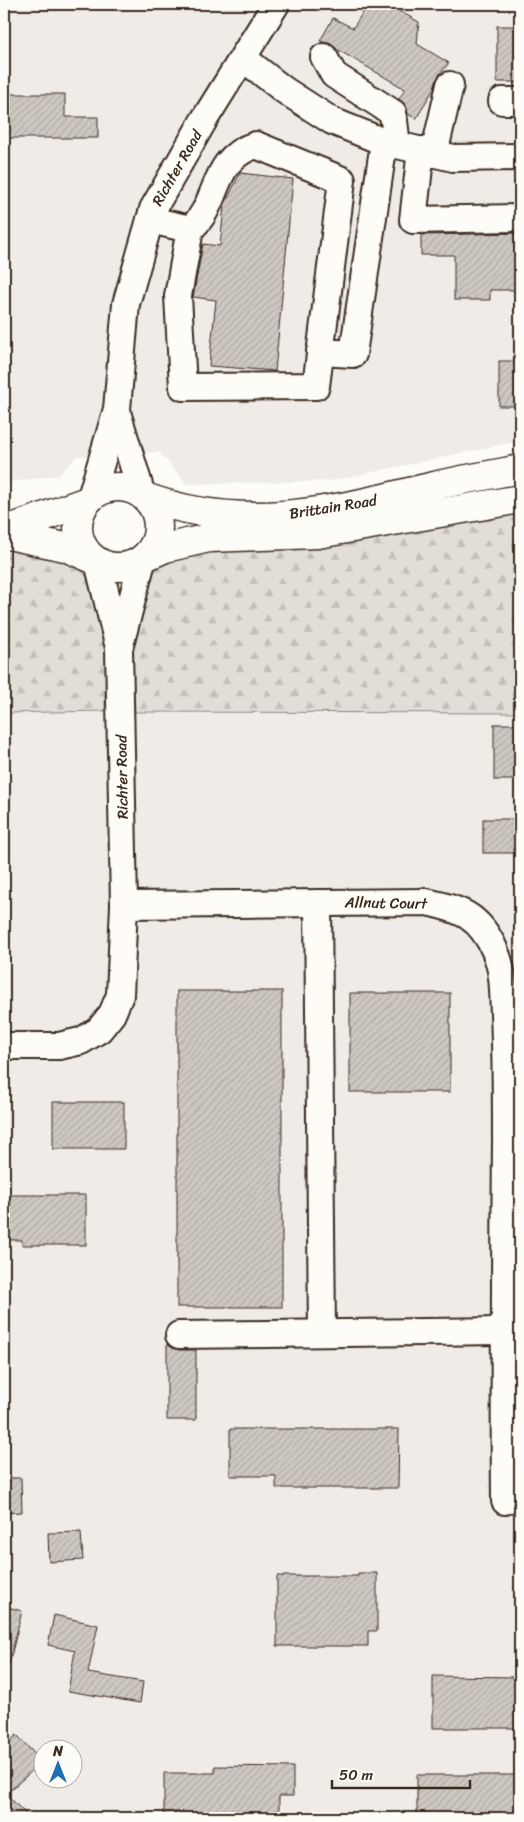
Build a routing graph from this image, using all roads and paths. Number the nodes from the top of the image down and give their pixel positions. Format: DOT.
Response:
graph roads {
  1 [pos="276,4"];
  2 [pos="243,58"];
  3 [pos="450,85"];
  4 [pos="308,106"];
  5 [pos="409,148"];
  6 [pos="520,157"];
  7 [pos="520,218"];
  8 [pos="150,220"];
  9 [pos="190,228"];
  10 [pos="333,251"];
  11 [pos="367,254"];
  12 [pos="320,352"];
  13 [pos="116,409"];
  14 [pos="520,469"];
  15 [pos="144,496"];
  16 [pos="520,499"];
  17 [pos="89,500"];
  18 [pos="4,532"];
  19 [pos="144,558"];
  20 [pos="97,561"];
  21 [pos="119,648"];
  22 [pos="318,903"];
  23 [pos="124,905"];
  24 [pos="4,1046"];
  25 [pos="504,1331"];
  26 [pos="322,1333"];
  27 [pos="179,1335"];
  28 [pos="506,1501"];
  1 -- 2 [label="street, Richter Road"];
  2 -- 4 [label="street"];
  2 -- 8 [label="street, Richter Road"];
  3 -- 5 [label="street"];
  4 -- 5 [label="street"];
  4 -- 5 [label="street"];
  5 -- 6 [label="street"];
  5 -- 7 [label="street"];
  5 -- 11 [label="street"];
  8 -- 9 [label="street"];
  8 -- 13 [label="street, Richter Road"];
  9 -- 10 [label="street"];
  9 -- 12 [label="street"];
  10 -- 11 [label="street"];
  10 -- 12 [label="street"];
  11 -- 12 [label="street"];
  13 -- 15 [label="street, Richter Road"];
  13 -- 17 [label="street, Richter Road"];
  14 -- 15 [label="main road, Brittain Road"];
  15 -- 17 [label="main road"];
  15 -- 19 [label="main road"];
  16 -- 19 [label="main road, Brittain Road"];
  17 -- 18 [label="main road"];
  17 -- 20 [label="main road"];
  18 -- 20 [label="main road"];
  19 -- 20 [label="main road"];
  19 -- 21 [label="street, Richter Road"];
  20 -- 21 [label="street, Richter Road"];
  21 -- 23 [label="street, Richter Road"];
  22 -- 23 [label="street, Allnut Court"];
  22 -- 25 [label="street, Allnut Court"];
  22 -- 26 [label="street"];
  23 -- 24 [label="street, Richter Road"];
  25 -- 26 [label="street"];
  25 -- 28 [label="street, Allnut Court"];
  26 -- 27 [label="street"];
}
